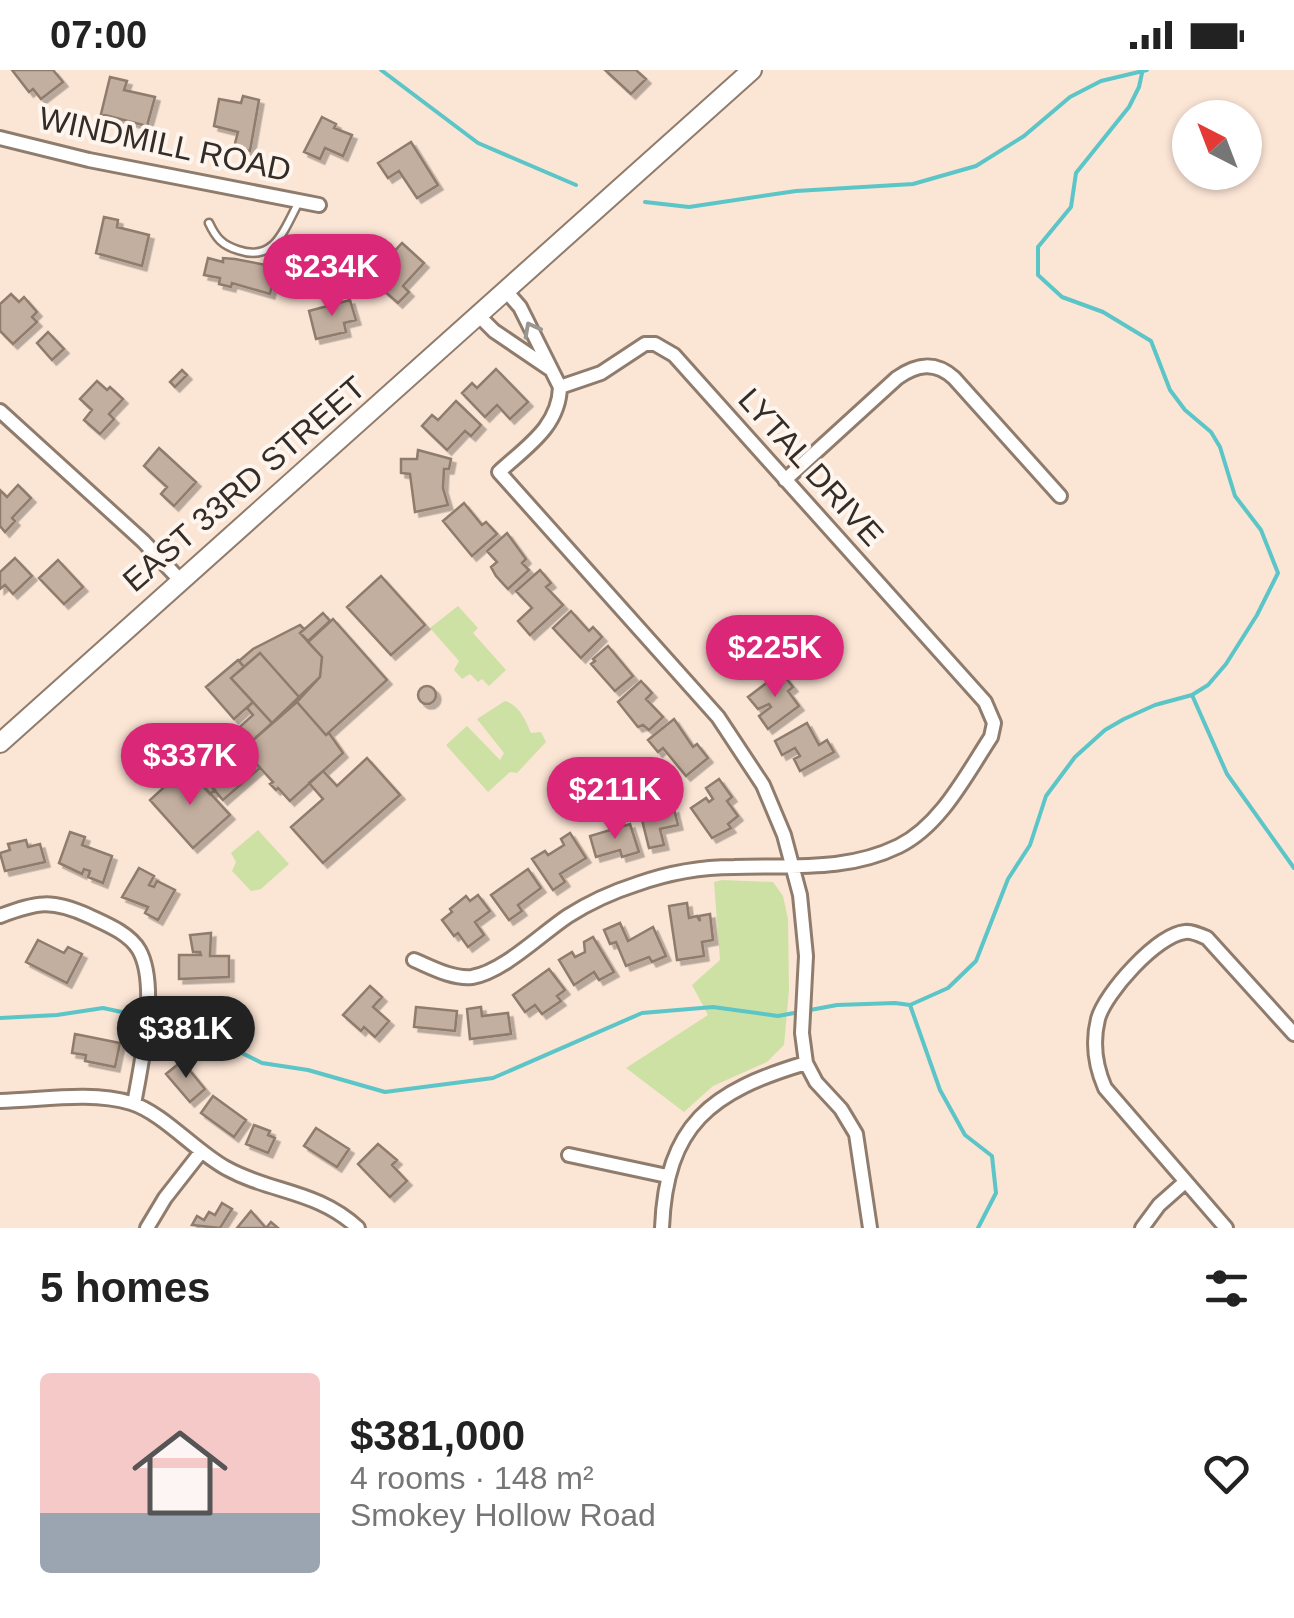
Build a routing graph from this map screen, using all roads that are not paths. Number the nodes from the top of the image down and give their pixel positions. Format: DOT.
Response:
graph roads {
  1 [pos="746,72"];
  2 [pos="0,138"];
  3 [pos="300,200"];
  4 [pos="319,204"];
  5 [pos="210,223"];
  6 [pos="506,291"];
  7 [pos="479,316"];
  8 [pos="552,370"];
  9 [pos="560,387"];
  10 [pos="0,411"];
  11 [pos="785,480"];
  12 [pos="1060,496"];
  13 [pos="180,580"];
  14 [pos="0,743"];
  15 [pos="793,867"];
  16 [pos="0,916"];
  17 [pos="414,960"];
  18 [pos="1294,1034"];
  19 [pos="806,1064"];
  20 [pos="0,1101"];
  21 [pos="134,1104"];
  22 [pos="201,1152"];
  23 [pos="569,1155"];
  24 [pos="666,1176"];
  25 [pos="1185,1182"];
  26 [pos="147,1228"];
  27 [pos="358,1228"];
  28 [pos="662,1228"];
  29 [pos="870,1228"];
  30 [pos="1142,1228"];
  31 [pos="1226,1228"];
  1 -- 6 [label="street, EAST 33RD STREET"];
  2 -- 3 [label="street, WINDMILL ROAD"];
  3 -- 4 [label="street, WINDMILL ROAD"];
  3 -- 5 [label="lane"];
  6 -- 7 [label="street, EAST 33RD STREET"];
  8 -- 6 [label="street, one-way"];
  7 -- 8 [label="street"];
  7 -- 13 [label="street, EAST 33RD STREET"];
  8 -- 9 [label="street"];
  9 -- 11 [label="street, LYTAL DRIVE"];
  9 -- 15 [label="street"];
  10 -- 13 [label="street"];
  11 -- 12 [label="street"];
  11 -- 15 [label="street, LYTAL DRIVE"];
  13 -- 14 [label="street, EAST 33RD STREET"];
  15 -- 17 [label="street"];
  15 -- 19 [label="street"];
  16 -- 21 [label="street"];
  18 -- 25 [label="street"];
  19 -- 24 [label="street"];
  19 -- 29 [label="street"];
  20 -- 21 [label="street"];
  21 -- 22 [label="street"];
  22 -- 26 [label="street"];
  22 -- 27 [label="street"];
  23 -- 24 [label="street"];
  24 -- 28 [label="street"];
  25 -- 30 [label="street"];
  25 -- 31 [label="street"];
}
